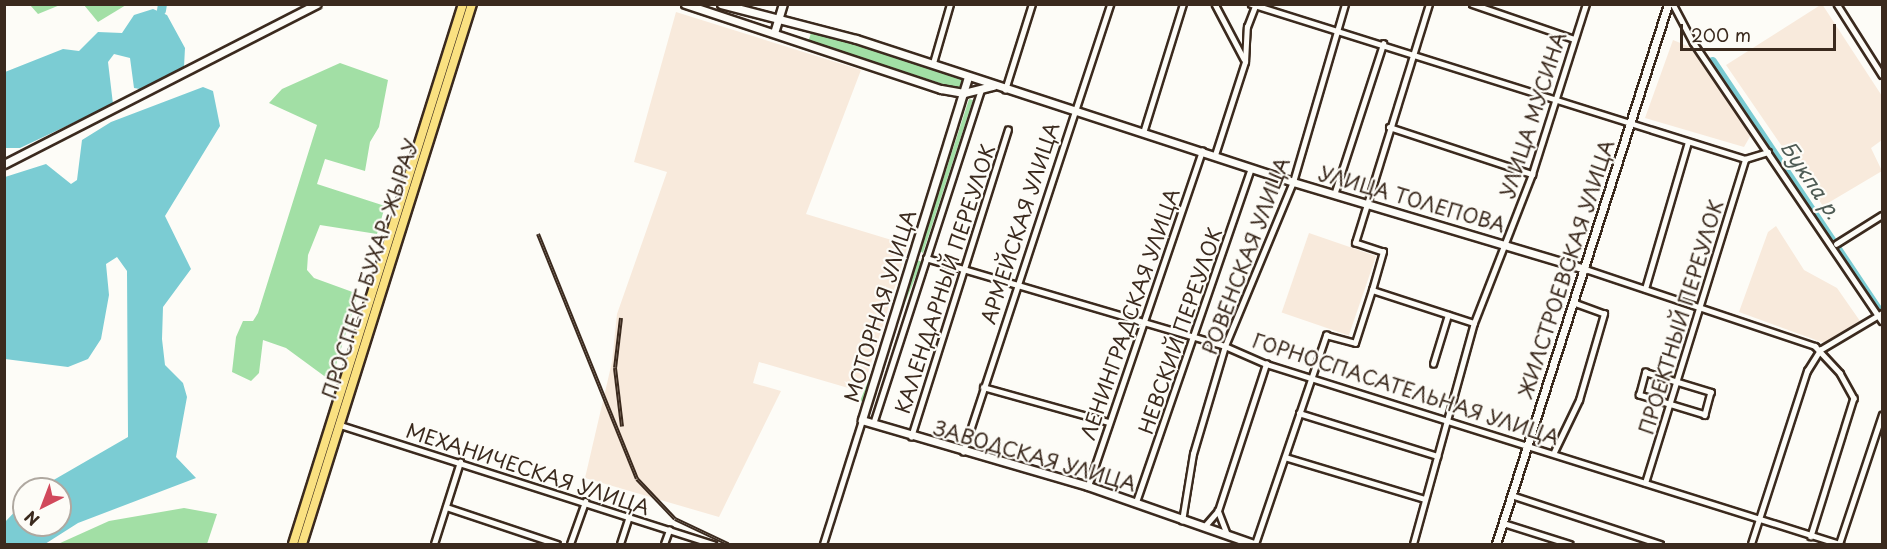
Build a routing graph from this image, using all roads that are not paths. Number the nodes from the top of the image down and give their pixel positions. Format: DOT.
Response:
graph roads {
  1 [pos="316,4"];
  2 [pos="463,4"];
  3 [pos="472,4"];
  4 [pos="685,4"];
  5 [pos="721,4"];
  6 [pos="783,4"];
  7 [pos="951,4"];
  8 [pos="1032,4"];
  9 [pos="1110,4"];
  10 [pos="1183,4"];
  11 [pos="1215,4"];
  12 [pos="1345,4"];
  13 [pos="1429,4"];
  14 [pos="1473,4"];
  15 [pos="1586,4"];
  16 [pos="1668,4"];
  17 [pos="1673,4"];
  18 [pos="1837,4"];
  19 [pos="1254,5"];
  20 [pos="694,6"];
  21 [pos="779,18"];
  22 [pos="1337,31"];
  23 [pos="774,33"];
  24 [pos="1574,39"];
  25 [pos="1383,44"];
  26 [pos="1414,53"];
  27 [pos="1245,62"];
  28 [pos="933,63"];
  29 [pos="1882,75"];
  30 [pos="968,77"];
  31 [pos="984,83"];
  32 [pos="993,86"];
  33 [pos="1005,90"];
  34 [pos="980,91"];
  35 [pos="964,93"];
  36 [pos="1557,99"];
  37 [pos="1074,111"];
  38 [pos="1630,123"];
  39 [pos="1389,127"];
  40 [pos="1008,130"];
  41 [pos="1143,133"];
  42 [pos="1688,142"];
  43 [pos="1202,152"];
  44 [pos="1768,152"];
  45 [pos="1215,155"];
  46 [pos="1745,159"];
  47 [pos="4,165"];
  48 [pos="416,165"];
  49 [pos="1251,168"];
  50 [pos="1532,174"];
  51 [pos="1293,182"];
  52 [pos="1335,192"];
  53 [pos="1366,202"];
  54 [pos="1882,215"];
  55 [pos="1506,244"];
  56 [pos="1836,244"];
  57 [pos="926,258"];
  58 [pos="1585,269"];
  59 [pos="963,270"];
  60 [pos="1015,286"];
  61 [pos="1645,289"];
  62 [pos="1372,290"];
  63 [pos="1574,303"];
  64 [pos="1701,306"];
  65 [pos="1881,314"];
  66 [pos="1448,315"];
  67 [pos="1882,321"];
  68 [pos="1474,323"];
  69 [pos="1140,324"];
  70 [pos="1195,339"];
  71 [pos="1225,346"];
  72 [pos="1820,350"];
  73 [pos="1266,364"];
  74 [pos="1433,364"];
  75 [pos="1311,377"];
  76 [pos="1678,382"];
  77 [pos="983,387"];
  78 [pos="1670,405"];
  79 [pos="1299,413"];
  80 [pos="1882,415"];
  81 [pos="1448,418"];
  82 [pos="862,420"];
  83 [pos="1108,422"];
  84 [pos="335,423"];
  85 [pos="873,424"];
  86 [pos="911,437"];
  87 [pos="1528,443"];
  88 [pos="1554,452"];
  89 [pos="963,453"];
  90 [pos="1438,456"];
  91 [pos="1285,457"];
  92 [pos="460,462"];
  93 [pos="1646,483"];
  94 [pos="1088,486"];
  95 [pos="1511,495"];
  96 [pos="1425,498"];
  97 [pos="585,502"];
  98 [pos="1136,502"];
  99 [pos="446,507"];
  100 [pos="1218,511"];
  101 [pos="629,516"];
  102 [pos="1182,521"];
  103 [pos="1758,522"];
  104 [pos="1503,523"];
  105 [pos="1203,528"];
  106 [pos="669,530"];
  107 [pos="1227,536"];
  108 [pos="1811,536"];
  109 [pos="293,544"];
  110 [pos="302,544"];
  111 [pos="434,544"];
  112 [pos="557,544"];
  113 [pos="570,544"];
  114 [pos="620,544"];
  115 [pos="664,544"];
  116 [pos="714,544"];
  117 [pos="823,544"];
  118 [pos="1255,544"];
  119 [pos="1413,544"];
  120 [pos="1496,544"];
  121 [pos="1570,544"];
  122 [pos="1659,544"];
  123 [pos="1751,544"];
  124 [pos="1840,544"];
  1 -- 47 [label="street"];
  2 -- 48 [label="main road, ПРОСПЕКТ БУХАР-ЖЫРАУ"];
  3 -- 48 [label="main road, ПРОСПЕКТ БУХАР-ЖЫРАУ"];
  4 -- 20 [label="street"];
  5 -- 21 [label="street, УЛИЦА ТОЛЕПОВА"];
  6 -- 21 [label="street"];
  7 -- 28 [label="street"];
  8 -- 33 [label="street"];
  9 -- 37 [label="street, АРМЕЙСКАЯ УЛИЦА"];
  10 -- 41 [label="street"];
  11 -- 27 [label="street"];
  12 -- 22 [label="street, РОВЕНСКАЯ УЛИЦА"];
  13 -- 26 [label="street"];
  14 -- 24 [label="street"];
  15 -- 24 [label="street, УЛИЦА МУСИНА"];
  16 -- 38 [label="street, ЖИЛСТРОЕВСКАЯ УЛИЦА"];
  17 -- 44 [label="street"];
  18 -- 29 [label="street"];
  19 -- 22 [label="street"];
  19 -- 27 [label="street"];
  20 -- 23 [label="street"];
  21 -- 23 [label="street"];
  21 -- 28 [label="street, УЛИЦА ТОЛЕПОВА"];
  22 -- 25 [label="street"];
  22 -- 51 [label="street, РОВЕНСКАЯ УЛИЦА"];
  23 -- 35 [label="street"];
  24 -- 36 [label="street, УЛИЦА МУСИНА"];
  25 -- 26 [label="street"];
  25 -- 52 [label="street"];
  26 -- 36 [label="street"];
  26 -- 39 [label="street"];
  27 -- 45 [label="street"];
  28 -- 30 [label="street, УЛИЦА ТОЛЕПОВА"];
  30 -- 31 [label="street, УЛИЦА ТОЛЕПОВА"];
  30 -- 35 [label="street, МОТОРНАЯ УЛИЦА"];
  31 -- 32 [label="street, УЛИЦА ТОЛЕПОВА"];
  31 -- 34 [label="street, МОТОРНАЯ УЛИЦА"];
  32 -- 33 [label="street, УЛИЦА ТОЛЕПОВА"];
  32 -- 34 [label="street"];
  33 -- 37 [label="street, УЛИЦА ТОЛЕПОВА"];
  34 -- 35 [label="street"];
  34 -- 57 [label="street, МОТОРНАЯ УЛИЦА"];
  35 -- 82 [label="street, МОТОРНАЯ УЛИЦА"];
  36 -- 38 [label="street"];
  36 -- 50 [label="street, УЛИЦА МУСИНА"];
  37 -- 41 [label="street, УЛИЦА ТОЛЕПОВА"];
  37 -- 60 [label="street, АРМЕЙСКАЯ УЛИЦА"];
  38 -- 42 [label="street"];
  38 -- 58 [label="street, ЖИЛСТРОЕВСКАЯ УЛИЦА"];
  39 -- 50 [label="street"];
  39 -- 53 [label="street"];
  40 -- 59 [label="street, КАЛЕНДАРНЫЙ ПЕРЕУЛОК"];
  41 -- 43 [label="street, УЛИЦА ТОЛЕПОВА"];
  42 -- 46 [label="street"];
  42 -- 61 [label="street"];
  43 -- 45 [label="street, УЛИЦА ТОЛЕПОВА"];
  43 -- 69 [label="street, ЛЕНИНГРАДСКАЯ УЛИЦА"];
  44 -- 46 [label="street"];
  44 -- 65 [label="street"];
  45 -- 49 [label="street, УЛИЦА ТОЛЕПОВА"];
  46 -- 64 [label="street, ПРОЕКТНЫЙ ПЕРЕУЛОК"];
  48 -- 84 [label="main road, ПРОСПЕКТ БУХАР-ЖЫРАУ"];
  49 -- 51 [label="street, УЛИЦА ТОЛЕПОВА"];
  49 -- 70 [label="street, НЕВСКИЙ ПЕРЕУЛОК"];
  50 -- 55 [label="street, УЛИЦА МУСИНА"];
  51 -- 52 [label="street, УЛИЦА ТОЛЕПОВА"];
  51 -- 71 [label="street, РОВЕНСКАЯ УЛИЦА"];
  52 -- 53 [label="street, УЛИЦА ТОЛЕПОВА"];
  53 -- 55 [label="street, УЛИЦА ТОЛЕПОВА"];
  53 -- 62 [label="street"];
  54 -- 56 [label="street"];
  55 -- 58 [label="street, УЛИЦА ТОЛЕПОВА"];
  55 -- 68 [label="street, УЛИЦА МУСИНА"];
  57 -- 59 [label="street, ГОРНОСПАСАТЕЛЬНАЯ УЛИЦА"];
  57 -- 85 [label="street, МОТОРНАЯ УЛИЦА"];
  58 -- 61 [label="street, УЛИЦА ТОЛЕПОВА"];
  58 -- 63 [label="street, ЖИЛСТРОЕВСКАЯ УЛИЦА"];
  59 -- 60 [label="street, ГОРНОСПАСАТЕЛЬНАЯ УЛИЦА"];
  59 -- 86 [label="street, КАЛЕНДАРНЫЙ ПЕРЕУЛОК"];
  60 -- 69 [label="street, ГОРНОСПАСАТЕЛЬНАЯ УЛИЦА"];
  60 -- 77 [label="street, АРМЕЙСКАЯ УЛИЦА"];
  61 -- 64 [label="street, УЛИЦА ТОЛЕПОВА"];
  62 -- 66 [label="street"];
  62 -- 75 [label="street"];
  63 -- 87 [label="street, ЖИЛСТРОЕВСКАЯ УЛИЦА"];
  63 -- 88 [label="street"];
  64 -- 72 [label="street, УЛИЦА ТОЛЕПОВА"];
  64 -- 76 [label="street, ПРОЕКТНЫЙ ПЕРЕУЛОК"];
  65 -- 67 [label="street"];
  65 -- 72 [label="street"];
  66 -- 68 [label="street"];
  66 -- 74 [label="street"];
  68 -- 81 [label="street, УЛИЦА МУСИНА"];
  69 -- 70 [label="street, ГОРНОСПАСАТЕЛЬНАЯ УЛИЦА"];
  69 -- 83 [label="street, ЛЕНИНГРАДСКАЯ УЛИЦА"];
  70 -- 71 [label="street, ГОРНОСПАСАТЕЛЬНАЯ УЛИЦА"];
  70 -- 98 [label="street, НЕВСКИЙ ПЕРЕУЛОК"];
  71 -- 73 [label="street, ГОРНОСПАСАТЕЛЬНАЯ УЛИЦА"];
  71 -- 102 [label="street, РОВЕНСКАЯ УЛИЦА"];
  72 -- 103 [label="street"];
  72 -- 108 [label="street"];
  73 -- 75 [label="street, ГОРНОСПАСАТЕЛЬНАЯ УЛИЦА"];
  73 -- 100 [label="street"];
  75 -- 79 [label="street"];
  75 -- 81 [label="street, ГОРНОСПАСАТЕЛЬНАЯ УЛИЦА"];
  76 -- 78 [label="street, ПРОЕКТНЫЙ ПЕРЕУЛОК"];
  76 -- 78 [label="street"];
  76 -- 78 [label="street"];
  77 -- 83 [label="street"];
  77 -- 89 [label="street, АРМЕЙСКАЯ УЛИЦА"];
  78 -- 93 [label="street, ПРОЕКТНЫЙ ПЕРЕУЛОК"];
  79 -- 90 [label="street"];
  79 -- 91 [label="street"];
  80 -- 124 [label="street"];
  81 -- 87 [label="street, ГОРНОСПАСАТЕЛЬНАЯ УЛИЦА"];
  81 -- 90 [label="street, УЛИЦА МУСИНА"];
  82 -- 85 [label="street, ЗАВОДСКАЯ УЛИЦА"];
  82 -- 117 [label="street, МОТОРНАЯ УЛИЦА"];
  83 -- 94 [label="street, ЛЕНИНГРАДСКАЯ УЛИЦА"];
  84 -- 92 [label="street, МЕХАНИЧЕСКАЯ УЛИЦА"];
  84 -- 109 [label="main road, ПРОСПЕКТ БУХАР-ЖЫРАУ"];
  84 -- 110 [label="main road, ПРОСПЕКТ БУХАР-ЖЫРАУ"];
  85 -- 86 [label="street, ЗАВОДСКАЯ УЛИЦА"];
  86 -- 89 [label="street, ЗАВОДСКАЯ УЛИЦА"];
  87 -- 88 [label="street, ГОРНОСПАСАТЕЛЬНАЯ УЛИЦА"];
  87 -- 95 [label="street, ЖИЛСТРОЕВСКАЯ УЛИЦА"];
  88 -- 93 [label="street, ГОРНОСПАСАТЕЛЬНАЯ УЛИЦА"];
  89 -- 94 [label="street, ЗАВОДСКАЯ УЛИЦА"];
  90 -- 96 [label="street, УЛИЦА МУСИНА"];
  91 -- 96 [label="street"];
  91 -- 118 [label="street"];
  92 -- 97 [label="street, МЕХАНИЧЕСКАЯ УЛИЦА"];
  92 -- 99 [label="street"];
  93 -- 103 [label="street, ГОРНОСПАСАТЕЛЬНАЯ УЛИЦА"];
  94 -- 98 [label="street, ЗАВОДСКАЯ УЛИЦА"];
  95 -- 104 [label="street, ЖИЛСТРОЕВСКАЯ УЛИЦА"];
  95 -- 122 [label="street"];
  96 -- 119 [label="street, УЛИЦА МУСИНА"];
  97 -- 101 [label="street, МЕХАНИЧЕСКАЯ УЛИЦА"];
  97 -- 113 [label="street"];
  98 -- 102 [label="street, ЗАВОДСКАЯ УЛИЦА"];
  99 -- 111 [label="street"];
  99 -- 112 [label="street"];
  100 -- 105 [label="street"];
  100 -- 107 [label="street"];
  101 -- 106 [label="street, МЕХАНИЧЕСКАЯ УЛИЦА"];
  101 -- 114 [label="street"];
  102 -- 105 [label="street, ЗАВОДСКАЯ УЛИЦА"];
  103 -- 108 [label="street, ГОРНОСПАСАТЕЛЬНАЯ УЛИЦА"];
  103 -- 123 [label="street"];
  104 -- 120 [label="street, ЖИЛСТРОЕВСКАЯ УЛИЦА"];
  104 -- 121 [label="street"];
  105 -- 107 [label="street, ЗАВОДСКАЯ УЛИЦА"];
  106 -- 115 [label="street"];
  106 -- 116 [label="street, МЕХАНИЧЕСКАЯ УЛИЦА"];
  107 -- 118 [label="street, ЗАВОДСКАЯ УЛИЦА"];
  108 -- 124 [label="street, ГОРНОСПАСАТЕЛЬНАЯ УЛИЦА"];
}
